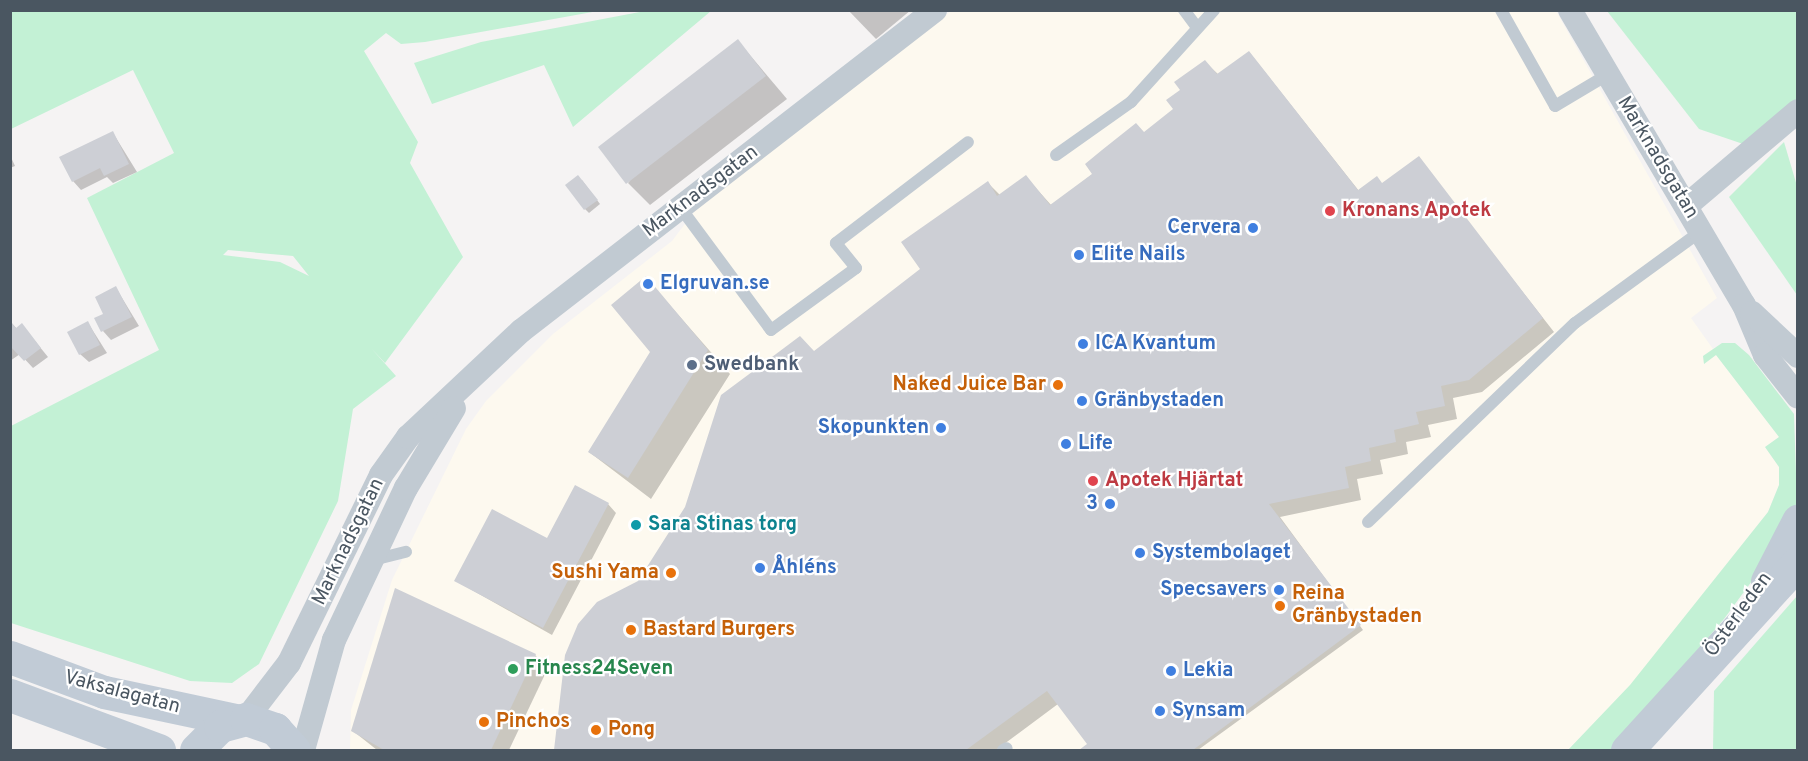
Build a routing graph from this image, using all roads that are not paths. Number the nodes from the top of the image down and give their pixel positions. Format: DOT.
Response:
graph roads {
  1 [pos="935,10"];
  2 [pos="1184,10"];
  3 [pos="1214,10"];
  4 [pos="1501,10"];
  5 [pos="1570,10"];
  6 [pos="1197,27"];
  7 [pos="1608,75"];
  8 [pos="1797,111"];
  9 [pos="968,142"];
  10 [pos="1056,154"];
  11 [pos="1686,206"];
  12 [pos="680,207"];
  13 [pos="1701,231"];
  14 [pos="1744,305"];
  15 [pos="1797,356"];
  16 [pos="473,381"];
  17 [pos="1797,397"];
  18 [pos="1797,521"];
  19 [pos="1368,522"];
  20 [pos="406,552"];
  21 [pos="369,562"];
  22 [pos="1797,562"];
  23 [pos="10,657"];
  24 [pos="10,695"];
  25 [pos="1670,702"];
  26 [pos="241,720"];
  27 [pos="159,750"];
  28 [pos="196,750"];
  29 [pos="294,750"];
  30 [pos="303,750"];
  31 [pos="1627,750"];
  1 -- 12 [label="street, Marknadsgatan"];
  2 -- 6 [label="lane"];
  3 -- 6 [label="lane"];
  4 -- 7 [label="lane"];
  5 -- 7 [label="street, Marknadsgatan"];
  6 -- 10 [label="lane"];
  7 -- 11 [label="street, Marknadsgatan"];
  8 -- 11 [label="street"];
  9 -- 12 [label="lane"];
  11 -- 13 [label="street, Marknadsgatan"];
  12 -- 16 [label="street, Marknadsgatan"];
  13 -- 14 [label="street, Marknadsgatan"];
  13 -- 19 [label="lane"];
  14 -- 15 [label="street, Marknadsgatan"];
  14 -- 17 [label="street, Marknadsgatan"];
  16 -- 21 [label="street, Marknadsgatan"];
  16 -- 26 [label="street, Marknadsgatan"];
  18 -- 25 [label="main road, Österleden"];
  20 -- 21 [label="lane"];
  21 -- 30 [label="street, Marknadsgatan"];
  22 -- 25 [label="main road, Österleden"];
  23 -- 26 [label="main road, Vaksalagatan"];
  24 -- 27 [label="main road, Vaksalagatan"];
  25 -- 31 [label="main road, Österleden"];
  26 -- 28 [label="main road"];
  26 -- 29 [label="main road, Vaksalagatan"];
}
